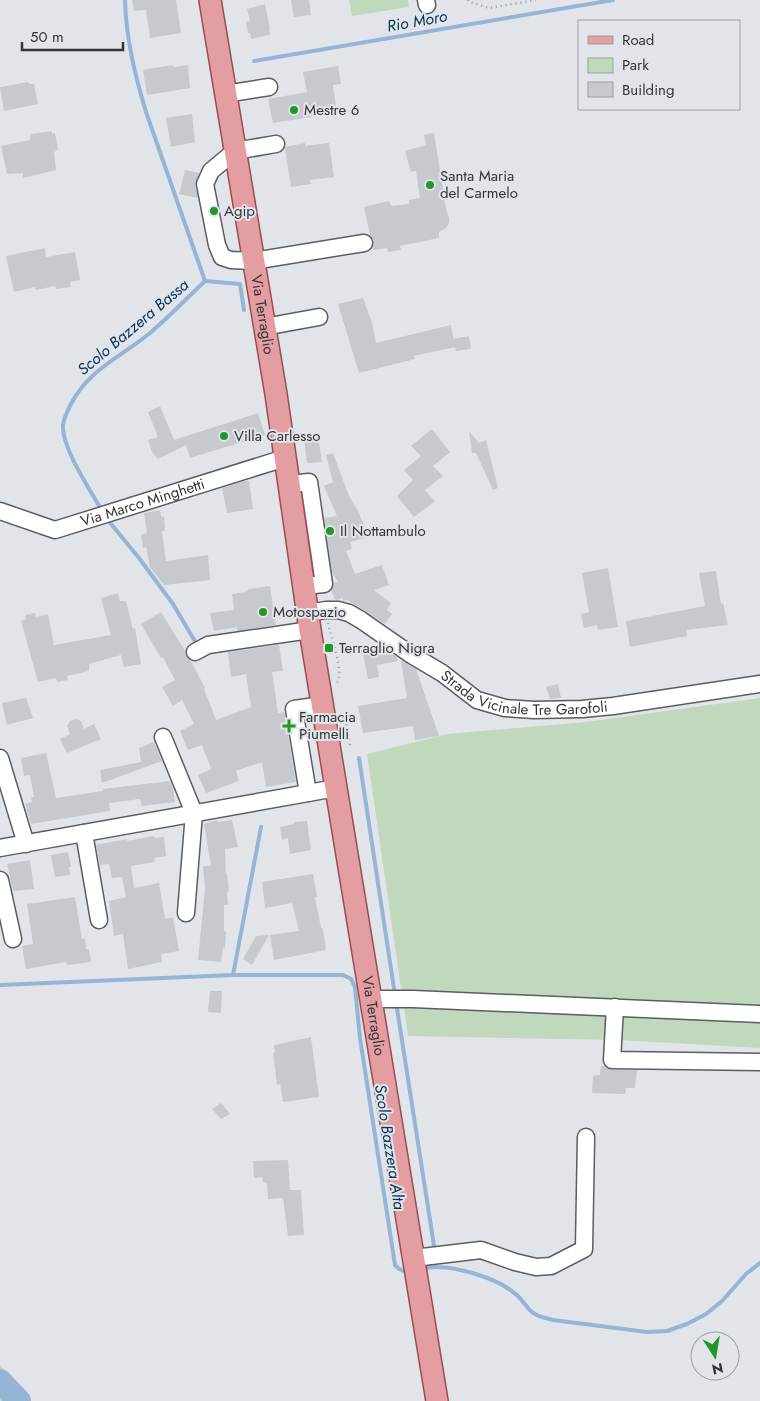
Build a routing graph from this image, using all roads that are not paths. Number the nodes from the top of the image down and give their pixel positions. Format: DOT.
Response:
graph roads {
  1 [pos="210,0"];
  2 [pos="269,87"];
  3 [pos="225,94"];
  4 [pos="276,144"];
  5 [pos="235,151"];
  6 [pos="364,243"];
  7 [pos="253,260"];
  8 [pos="319,317"];
  9 [pos="264,327"];
  10 [pos="285,458"];
  11 [pos="0,511"];
  12 [pos="309,621"];
  13 [pos="195,652"];
  14 [pos="760,684"];
  15 [pos="323,705"];
  16 [pos="163,737"];
  17 [pos="0,758"];
  18 [pos="336,788"];
  19 [pos="308,793"];
  20 [pos="194,813"];
  21 [pos="84,833"];
  22 [pos="26,844"];
  23 [pos="0,848"];
  24 [pos="0,880"];
  25 [pos="186,913"];
  26 [pos="99,920"];
  27 [pos="13,939"];
  28 [pos="386,999"];
  29 [pos="615,1007"];
  30 [pos="760,1014"];
  31 [pos="760,1062"];
  32 [pos="586,1137"];
  33 [pos="424,1262"];
  34 [pos="437,1401"];
  1 -- 3 [label="main road, Via Terraglio"];
  2 -- 3 [label="street"];
  3 -- 5 [label="main road, Via Terraglio"];
  4 -- 5 [label="street"];
  5 -- 7 [label="main road, Via Terraglio"];
  5 -- 7 [label="street"];
  6 -- 7 [label="street"];
  7 -- 9 [label="main road, Via Terraglio"];
  8 -- 9 [label="street"];
  9 -- 10 [label="main road, Via Terraglio"];
  10 -- 11 [label="street, Via Marco Minghetti"];
  10 -- 12 [label="main road, Via Terraglio"];
  12 -- 13 [label="street"];
  12 -- 14 [label="street, Strada Vicinale Tre Garofoli"];
  12 -- 15 [label="main road, Via Terraglio"];
  15 -- 18 [label="main road, Via Terraglio"];
  15 -- 19 [label="street"];
  16 -- 20 [label="street"];
  17 -- 22 [label="street"];
  18 -- 19 [label="street"];
  18 -- 28 [label="main road, Via Terraglio"];
  19 -- 20 [label="street"];
  20 -- 21 [label="street"];
  20 -- 25 [label="street"];
  21 -- 22 [label="street"];
  21 -- 26 [label="street"];
  22 -- 23 [label="street"];
  24 -- 27 [label="street"];
  28 -- 29 [label="street"];
  28 -- 33 [label="main road, Via Terraglio"];
  29 -- 30 [label="street"];
  29 -- 31 [label="street"];
  32 -- 33 [label="street"];
  33 -- 34 [label="main road, Via Terraglio"];
}
